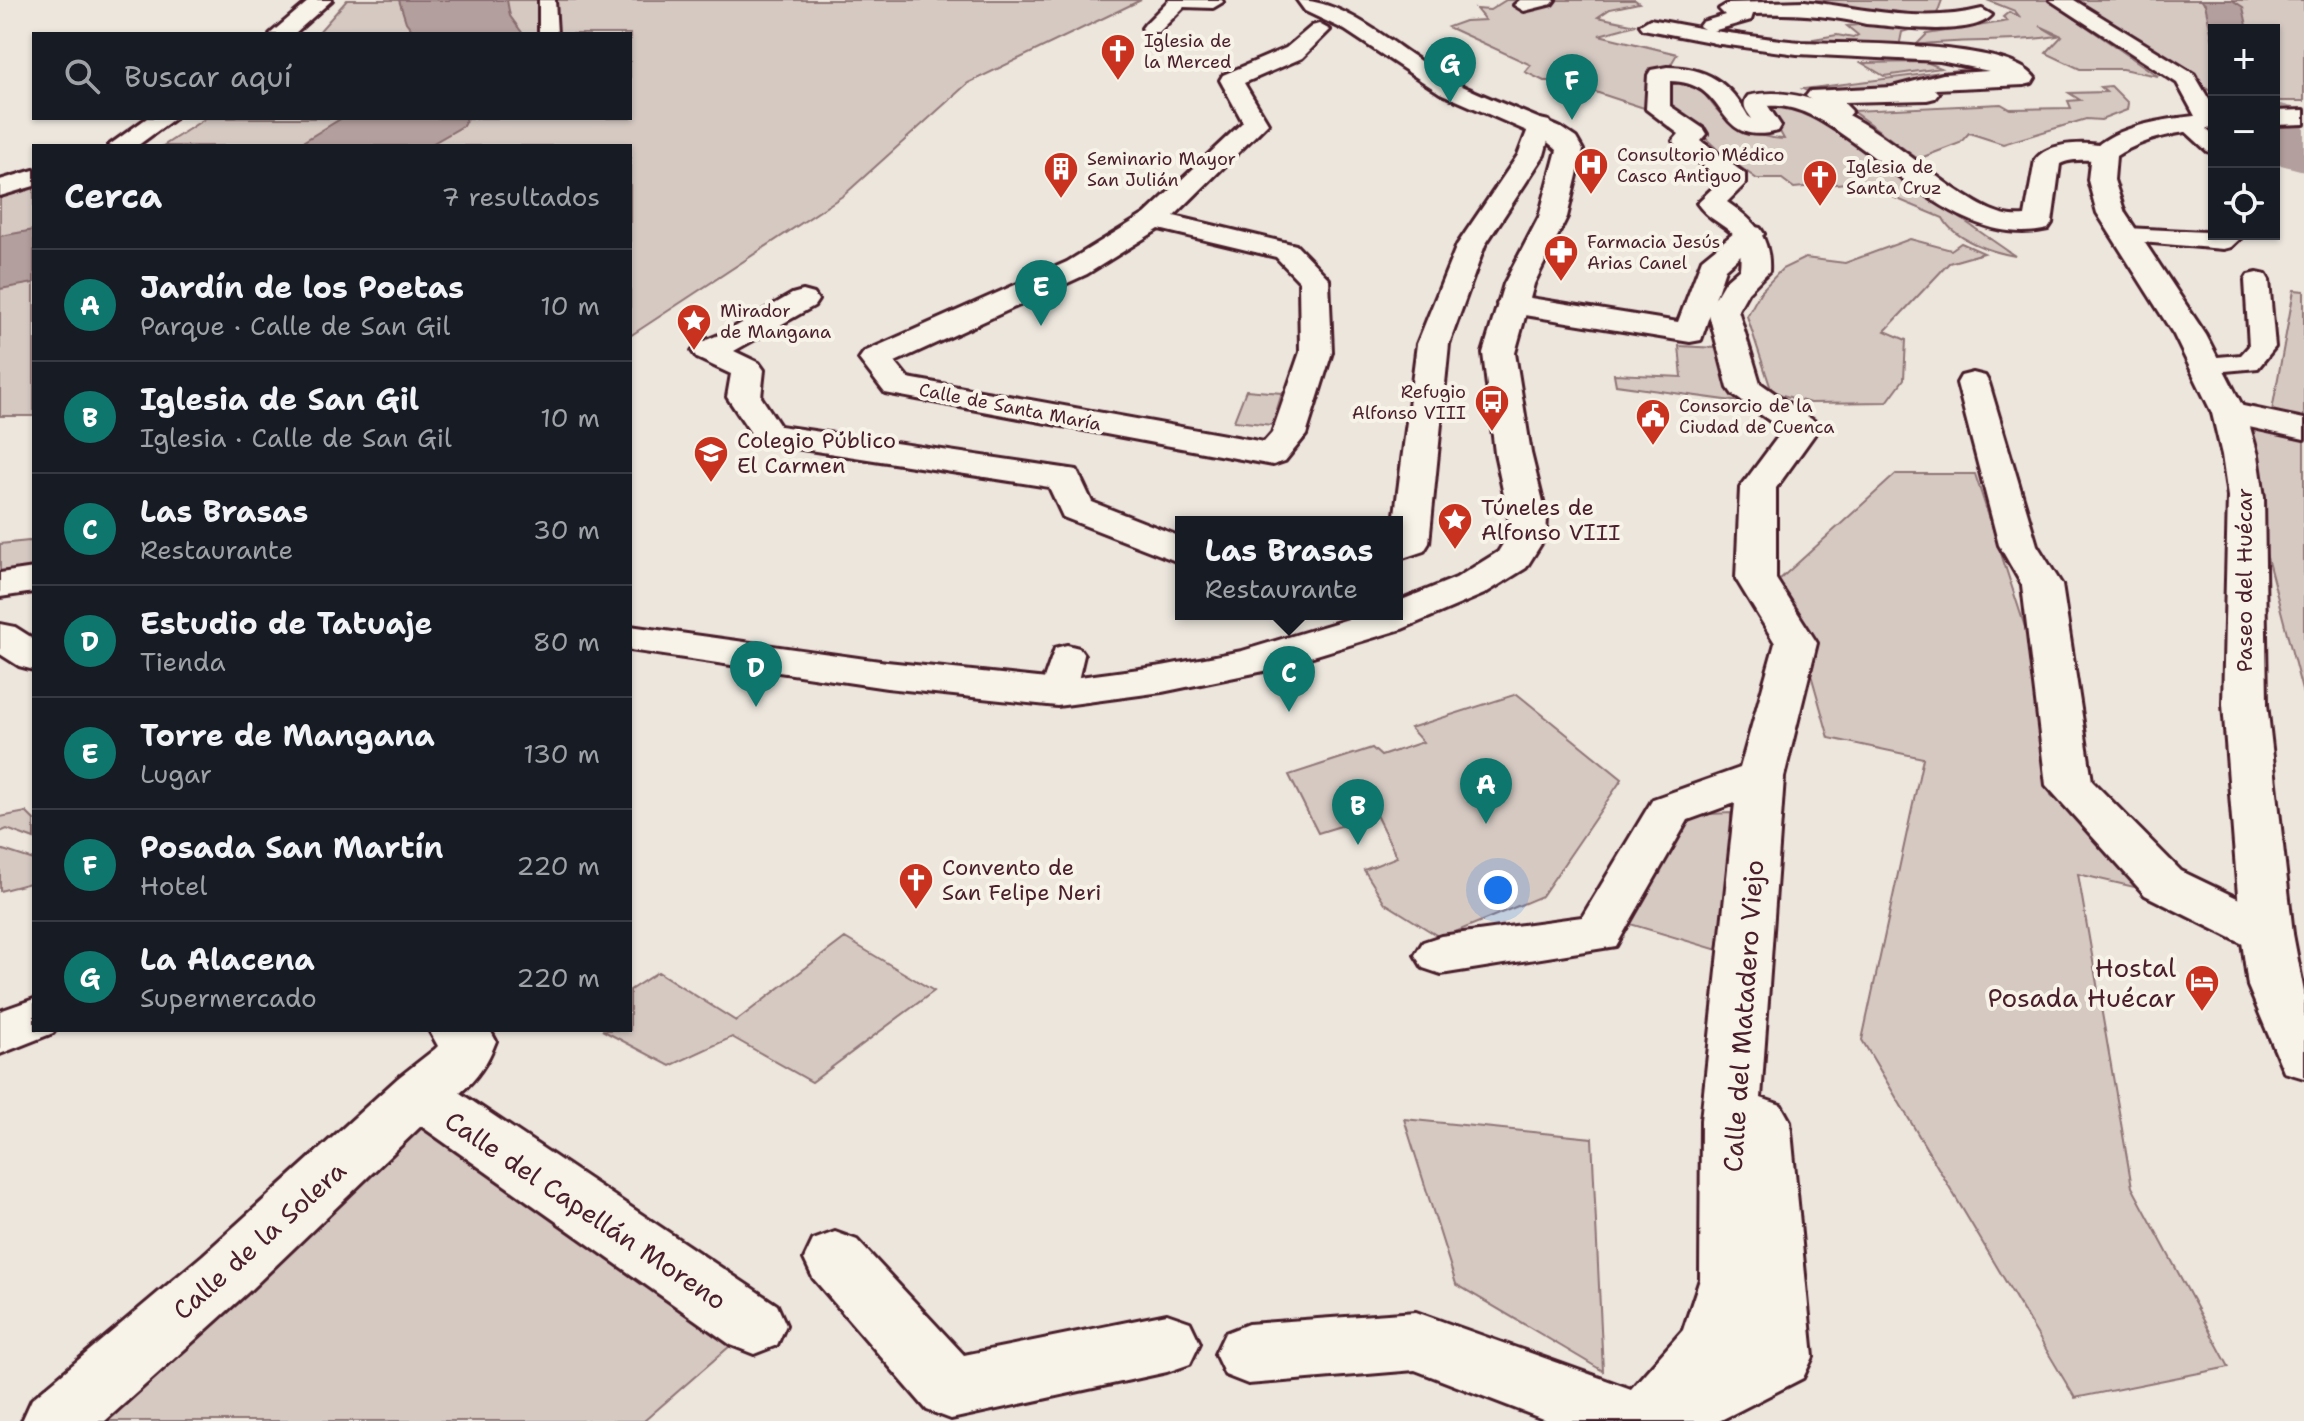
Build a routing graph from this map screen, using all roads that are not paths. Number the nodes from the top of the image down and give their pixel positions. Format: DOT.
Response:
graph roads {
  1 [pos="322,0"];
  2 [pos="547,0"];
  3 [pos="2060,0"];
  4 [pos="1213,2"];
  5 [pos="1313,15"];
  6 [pos="1982,15"];
  7 [pos="1650,25"];
  8 [pos="1152,28"];
  9 [pos="283,32"];
  10 [pos="548,32"];
  11 [pos="1688,32"];
  12 [pos="1721,38"];
  13 [pos="1675,72"];
  14 [pos="1946,92"];
  15 [pos="1897,93"];
  16 [pos="1831,115"];
  17 [pos="2303,119"];
  18 [pos="160,120"];
  19 [pos="2280,121"];
  20 [pos="1540,126"];
  21 [pos="2207,129"];
  22 [pos="123,144"];
  23 [pos="2104,153"];
  24 [pos="32,179"];
  25 [pos="0,188"];
  26 [pos="1155,220"];
  27 [pos="1750,234"];
  28 [pos="2126,235"];
  29 [pos="2226,240"];
  30 [pos="2257,280"];
  31 [pos="803,300"];
  32 [pos="1512,304"];
  33 [pos="2203,365"];
  34 [pos="1973,383"];
  35 [pos="2229,413"];
  36 [pos="2304,429"];
  37 [pos="1403,546"];
  38 [pos="1175,549"];
  39 [pos="32,580"];
  40 [pos="0,585"];
  41 [pos="1403,614"];
  42 [pos="1384,620"];
  43 [pos="0,636"];
  44 [pos="632,638"];
  45 [pos="1067,655"];
  46 [pos="32,656"];
  47 [pos="1057,693"];
  48 [pos="1761,777"];
  49 [pos="2267,934"];
  50 [pos="1441,955"];
  51 [pos="32,1020"];
  52 [pos="0,1033"];
  53 [pos="2304,1057"];
  54 [pos="445,1060"];
  55 [pos="1761,1121"];
  56 [pos="835,1259"];
  57 [pos="754,1325"];
  58 [pos="1167,1343"];
  59 [pos="1248,1354"];
  60 [pos="56,1421"];
  61 [pos="1631,1421"];
  62 [pos="1649,1421"];
  1 -- 9 [label="street"];
  2 -- 10 [label="lane"];
  3 -- 21 [label="street"];
  4 -- 8 [label="street"];
  5 -- 20 [label="street"];
  5 -- 26 [label="street, Calle de Santa María"];
  6 -- 11 [label="street"];
  7 -- 11 [label="street"];
  11 -- 12 [label="street"];
  12 -- 13 [label="street"];
  12 -- 15 [label="street"];
  13 -- 16 [label="street"];
  13 -- 27 [label="street"];
  14 -- 15 [label="street"];
  15 -- 16 [label="street"];
  16 -- 23 [label="street"];
  17 -- 19 [label="street"];
  18 -- 22 [label="street"];
  20 -- 32 [label="street"];
  20 -- 37 [label="street"];
  21 -- 23 [label="street"];
  23 -- 28 [label="street, Paseo del Huécar"];
  24 -- 25 [label="street"];
  26 -- 26 [label="street, Calle de Santa María"];
  27 -- 32 [label="street"];
  27 -- 48 [label="street, Calle del Matadero Viejo"];
  28 -- 29 [label="lane"];
  28 -- 33 [label="street, Paseo del Huécar"];
  30 -- 33 [label="lane"];
  31 -- 38 [label="street"];
  32 -- 41 [label="street"];
  33 -- 35 [label="street, Paseo del Huécar"];
  34 -- 49 [label="street"];
  35 -- 36 [label="street"];
  35 -- 49 [label="street, Paseo del Huécar"];
  39 -- 40 [label="street"];
  42 -- 47 [label="street"];
  43 -- 46 [label="street"];
  44 -- 47 [label="street"];
  45 -- 47 [label="lane"];
  48 -- 50 [label="street"];
  48 -- 62 [label="street, Calle del Matadero Viejo"];
  49 -- 53 [label="street, Paseo del Huécar"];
  51 -- 52 [label="street"];
  54 -- 57 [label="street, Calle del Capellán Moreno"];
  54 -- 60 [label="street, Calle de la Solera"];
  55 -- 62 [label="street, Calle del Matadero Viejo"];
  56 -- 58 [label="street"];
  59 -- 61 [label="street"];
}
